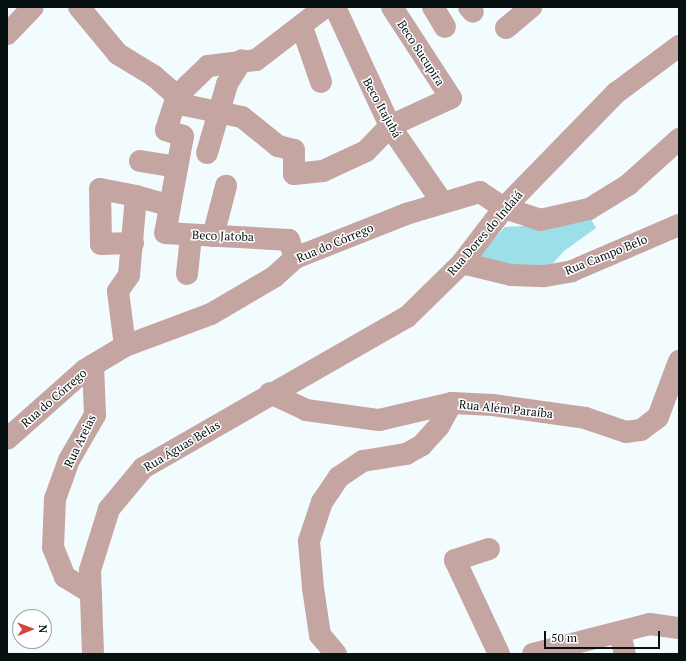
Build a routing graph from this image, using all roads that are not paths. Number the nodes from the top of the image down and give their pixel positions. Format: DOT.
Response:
graph roads {
  1 [pos="33,7"];
  2 [pos="80,7"];
  3 [pos="326,7"];
  4 [pos="335,7"];
  5 [pos="392,7"];
  6 [pos="433,7"];
  7 [pos="531,7"];
  8 [pos="302,27"];
  9 [pos="446,27"];
  10 [pos="506,28"];
  11 [pos="7,34"];
  12 [pos="679,46"];
  13 [pos="242,60"];
  14 [pos="321,82"];
  15 [pos="176,99"];
  16 [pos="217,111"];
  17 [pos="390,126"];
  18 [pos="679,139"];
  19 [pos="207,153"];
  20 [pos="140,161"];
  21 [pos="177,167"];
  22 [pos="226,186"];
  23 [pos="136,196"];
  24 [pos="442,202"];
  25 [pos="170,206"];
  26 [pos="504,208"];
  27 [pos="679,225"];
  28 [pos="202,236"];
  29 [pos="133,243"];
  30 [pos="295,258"];
  31 [pos="462,263"];
  32 [pos="187,274"];
  33 [pos="126,346"];
  34 [pos="679,361"];
  35 [pos="93,366"];
  36 [pos="270,393"];
  37 [pos="452,403"];
  38 [pos="7,439"];
  39 [pos="489,549"];
  40 [pos="91,593"];
  41 [pos="679,616"];
  42 [pos="650,624"];
  43 [pos="679,628"];
  44 [pos="620,633"];
  45 [pos="93,654"];
  46 [pos="336,654"];
  47 [pos="499,654"];
  48 [pos="533,654"];
  49 [pos="625,654"];
  1 -- 11 [label="street"];
  2 -- 15 [label="street"];
  3 -- 8 [label="street"];
  4 -- 17 [label="street, Beco Itajubá"];
  5 -- 17 [label="street, Beco Sucupira"];
  6 -- 9 [label="street"];
  7 -- 10 [label="street"];
  8 -- 13 [label="street"];
  8 -- 14 [label="street"];
  12 -- 26 [label="street, Rua Dores do Indaiá"];
  13 -- 15 [label="street"];
  13 -- 16 [label="street"];
  15 -- 16 [label="street"];
  15 -- 21 [label="street"];
  16 -- 17 [label="street"];
  16 -- 19 [label="street"];
  17 -- 24 [label="street, Beco Itajubá"];
  18 -- 26 [label="street, Rua do Córrego"];
  20 -- 21 [label="street"];
  21 -- 25 [label="street"];
  22 -- 28 [label="street"];
  23 -- 25 [label="street"];
  23 -- 29 [label="street"];
  23 -- 29 [label="street"];
  24 -- 26 [label="street, Rua do Córrego"];
  24 -- 30 [label="street, Rua do Córrego"];
  25 -- 28 [label="street, Beco Jatoba"];
  26 -- 31 [label="street, Rua Dores do Indaiá"];
  27 -- 31 [label="street, Rua Campo Belo"];
  28 -- 30 [label="street, Beco Jatoba"];
  28 -- 32 [label="street"];
  29 -- 33 [label="street"];
  30 -- 33 [label="street, Rua do Córrego"];
  31 -- 36 [label="street, Rua Dores do Indaiá"];
  33 -- 35 [label="street, Rua do Córrego"];
  34 -- 37 [label="street, Rua Além Paraíba"];
  35 -- 38 [label="street, Rua do Córrego"];
  35 -- 40 [label="street, Rua Areias"];
  36 -- 37 [label="street, Rua Além Paraíba"];
  36 -- 40 [label="street, Rua Águas Belas"];
  37 -- 46 [label="street"];
  39 -- 47 [label="street"];
  40 -- 45 [label="street, Rua Águas Belas"];
  41 -- 42 [label="street"];
  42 -- 43 [label="street"];
  42 -- 44 [label="street"];
  44 -- 48 [label="street"];
  44 -- 49 [label="street"];
}
